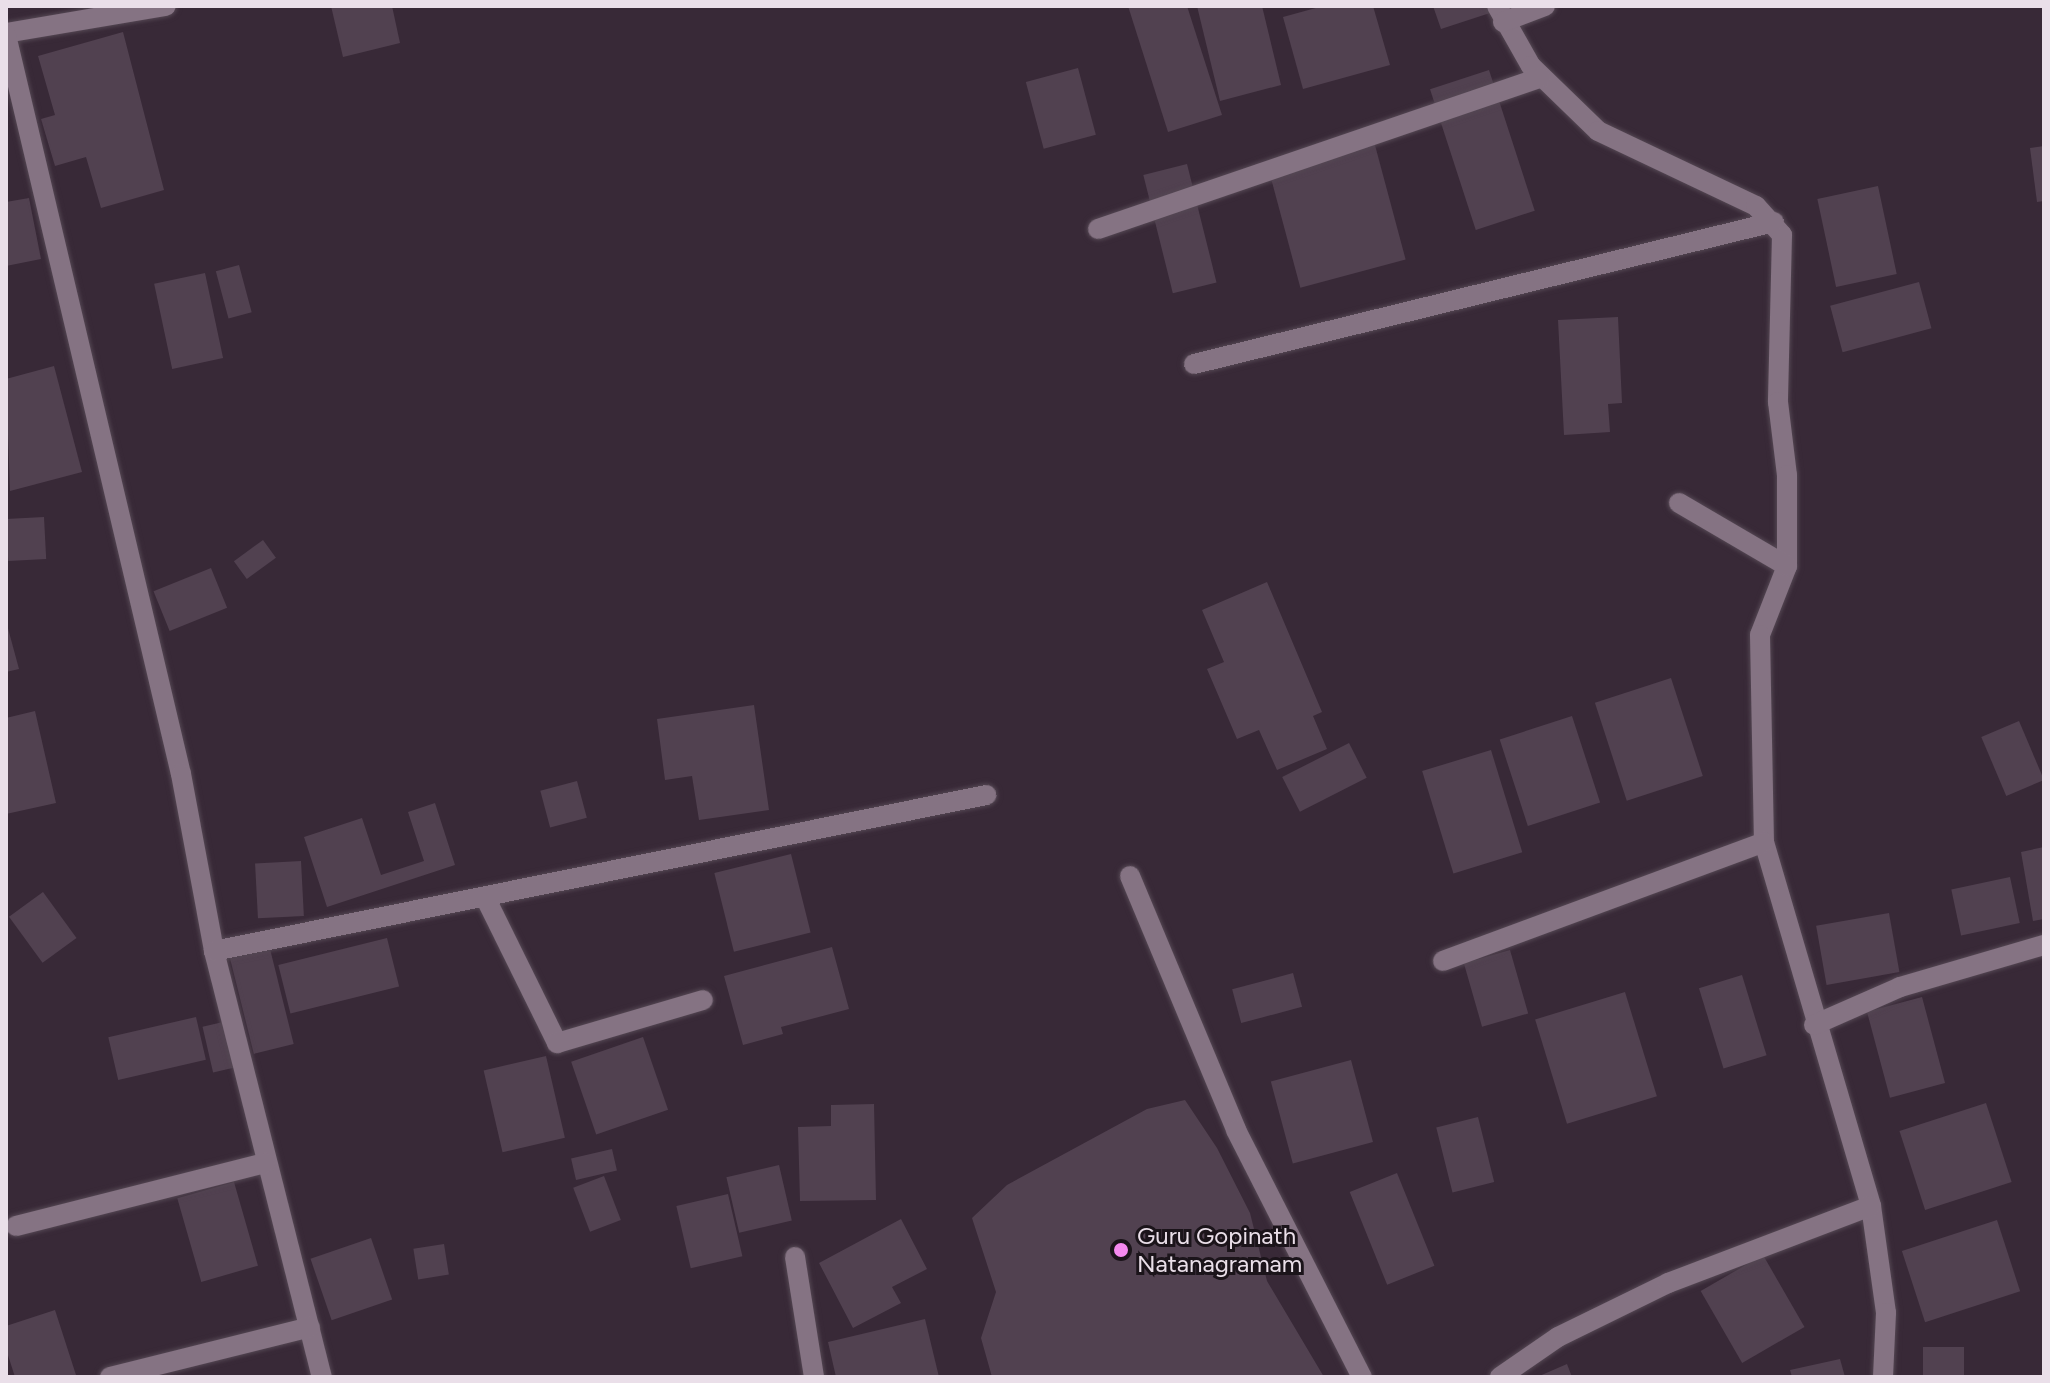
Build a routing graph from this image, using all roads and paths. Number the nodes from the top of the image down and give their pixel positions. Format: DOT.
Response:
graph roads {
  1 [pos="166,6"];
  2 [pos="1545,6"];
  3 [pos="1500,14"];
  4 [pos="6,34"];
  5 [pos="1541,77"];
  6 [pos="1774,222"];
  7 [pos="1098,229"];
  8 [pos="1194,364"];
  9 [pos="1679,503"];
  10 [pos="1787,566"];
  11 [pos="986,795"];
  12 [pos="1764,842"];
  13 [pos="1130,876"];
  14 [pos="485,897"];
  15 [pos="2044,945"];
  16 [pos="214,951"];
  17 [pos="1443,961"];
  18 [pos="703,1000"];
  19 [pos="1814,1025"];
  20 [pos="265,1163"];
  21 [pos="1871,1206"];
  22 [pos="16,1226"];
  23 [pos="795,1257"];
  24 [pos="310,1327"];
  25 [pos="110,1377"];
  26 [pos="322,1377"];
  27 [pos="814,1377"];
  28 [pos="1362,1377"];
  29 [pos="1500,1377"];
  30 [pos="1883,1377"];
  1 -- 4 [label="street"];
  2 -- 3 [label="street"];
  3 -- 5 [label="street"];
  4 -- 16 [label="street"];
  5 -- 6 [label="street"];
  5 -- 7 [label="street"];
  6 -- 8 [label="street"];
  6 -- 10 [label="street"];
  9 -- 10 [label="street"];
  10 -- 12 [label="street"];
  11 -- 14 [label="street"];
  12 -- 17 [label="street"];
  12 -- 19 [label="street"];
  13 -- 28 [label="street"];
  14 -- 16 [label="street"];
  14 -- 18 [label="street"];
  15 -- 19 [label="street"];
  16 -- 20 [label="street"];
  19 -- 21 [label="street"];
  20 -- 22 [label="street"];
  20 -- 24 [label="street"];
  21 -- 29 [label="street"];
  21 -- 30 [label="street"];
  23 -- 27 [label="street"];
  24 -- 25 [label="street"];
  24 -- 26 [label="street"];
}
